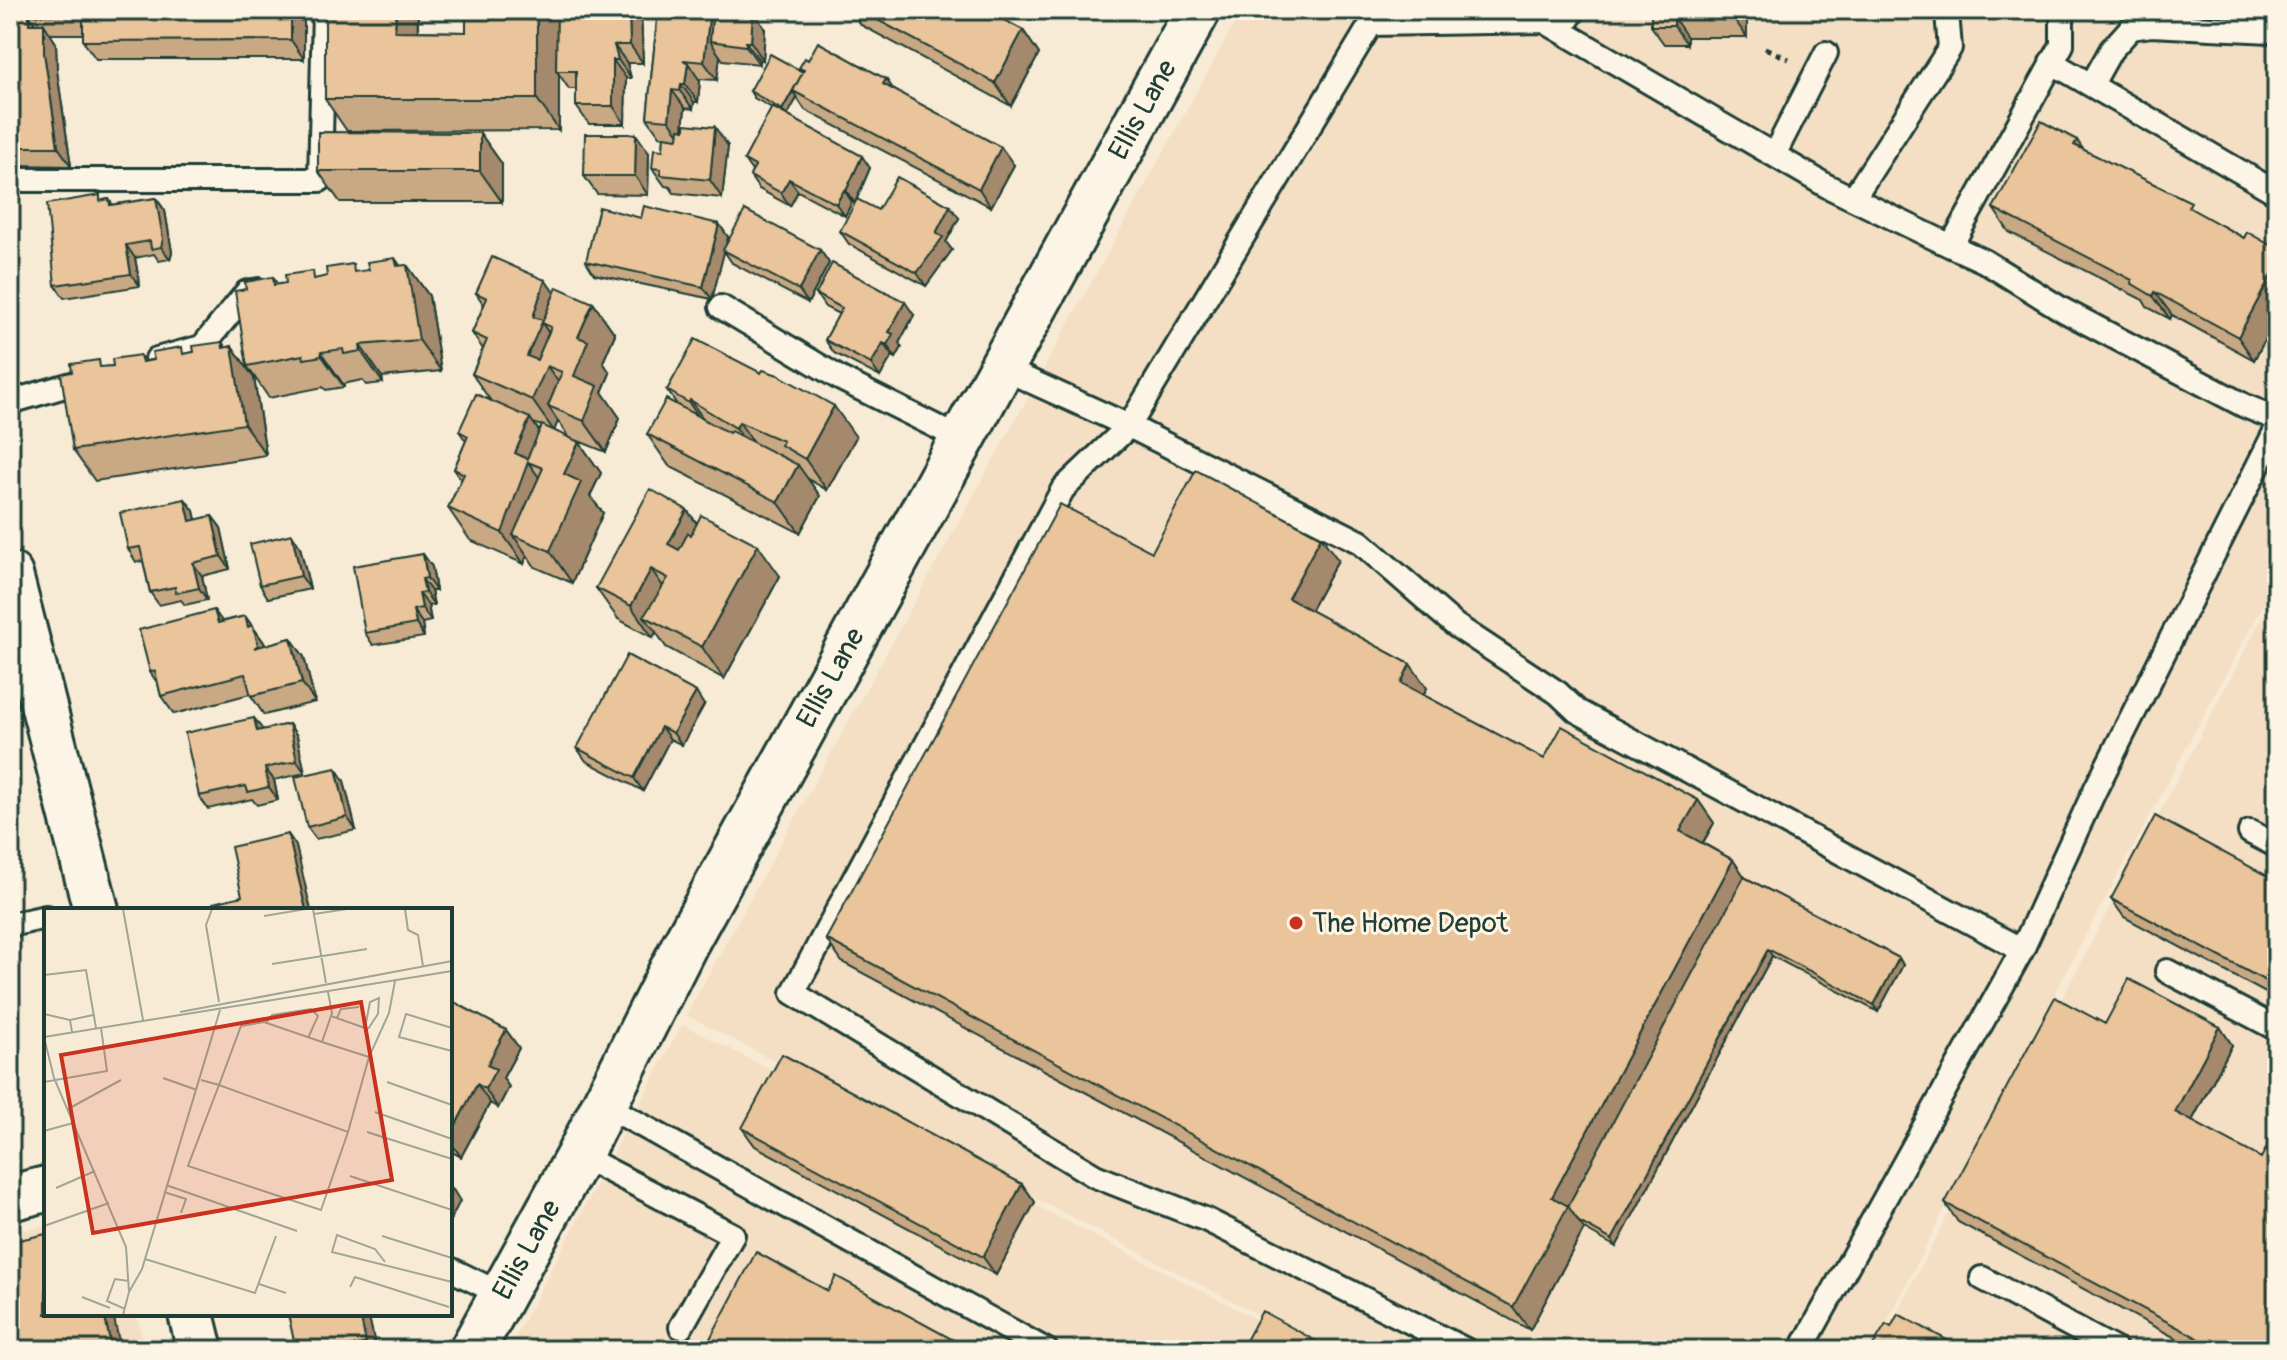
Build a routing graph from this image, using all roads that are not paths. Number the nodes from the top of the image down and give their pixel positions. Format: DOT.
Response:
graph roads {
  1 [pos="324,10"];
  2 [pos="1198,10"];
  3 [pos="1574,10"];
  4 [pos="1943,10"];
  5 [pos="2062,10"];
  6 [pos="1561,30"];
  7 [pos="2271,31"];
  8 [pos="1826,53"];
  9 [pos="2051,62"];
  10 [pos="2092,84"];
  11 [pos="1774,155"];
  12 [pos="10,180"];
  13 [pos="2277,193"];
  14 [pos="1854,197"];
  15 [pos="1951,246"];
  16 [pos="277,287"];
  17 [pos="721,307"];
  18 [pos="133,366"];
  19 [pos="1002,368"];
  20 [pos="105,374"];
  21 [pos="10,402"];
  22 [pos="2277,419"];
  23 [pos="1129,426"];
  24 [pos="2277,428"];
  25 [pos="963,440"];
  26 [pos="10,575"];
  27 [pos="2250,832"];
  28 [pos="2277,846"];
  29 [pos="88,908"];
  30 [pos="44,917"];
  31 [pos="10,925"];
  32 [pos="2022,950"];
  33 [pos="2167,971"];
  34 [pos="2277,1029"];
  35 [pos="605,1105"];
  36 [pos="579,1155"];
  37 [pos="44,1190"];
  38 [pos="10,1198"];
  39 [pos="452,1270"];
  40 [pos="1982,1278"];
  41 [pos="503,1295"];
  42 [pos="192,1316"];
  43 [pos="681,1327"];
  44 [pos="200,1350"];
  45 [pos="472,1350"];
  46 [pos="1046,1350"];
  47 [pos="1466,1350"];
  48 [pos="1801,1350"];
  49 [pos="2116,1350"];
  1 -- 12 [label="lane"];
  2 -- 19 [label="street, Ellis Lane"];
  3 -- 6 [label="lane"];
  4 -- 14 [label="lane"];
  5 -- 9 [label="lane"];
  6 -- 11 [label="lane"];
  6 -- 23 [label="lane"];
  7 -- 10 [label="lane"];
  8 -- 11 [label="lane"];
  9 -- 10 [label="lane"];
  9 -- 15 [label="lane"];
  10 -- 13 [label="lane"];
  11 -- 14 [label="lane"];
  14 -- 15 [label="lane"];
  15 -- 22 [label="lane"];
  16 -- 18 [label="lane"];
  17 -- 25 [label="lane"];
  19 -- 23 [label="lane"];
  19 -- 25 [label="street, Ellis Lane"];
  20 -- 21 [label="lane"];
  23 -- 32 [label="lane"];
  23 -- 47 [label="lane"];
  24 -- 32 [label="lane"];
  25 -- 35 [label="street, Ellis Lane"];
  26 -- 29 [label="street"];
  27 -- 28 [label="lane"];
  30 -- 31 [label="lane"];
  32 -- 48 [label="lane"];
  33 -- 34 [label="lane"];
  35 -- 36 [label="street, Ellis Lane"];
  35 -- 46 [label="lane"];
  36 -- 41 [label="street, Ellis Lane"];
  36 -- 43 [label="lane"];
  37 -- 38 [label="street"];
  39 -- 41 [label="lane"];
  40 -- 49 [label="lane"];
  41 -- 45 [label="street, Ellis Lane"];
  42 -- 44 [label="street"];
}
